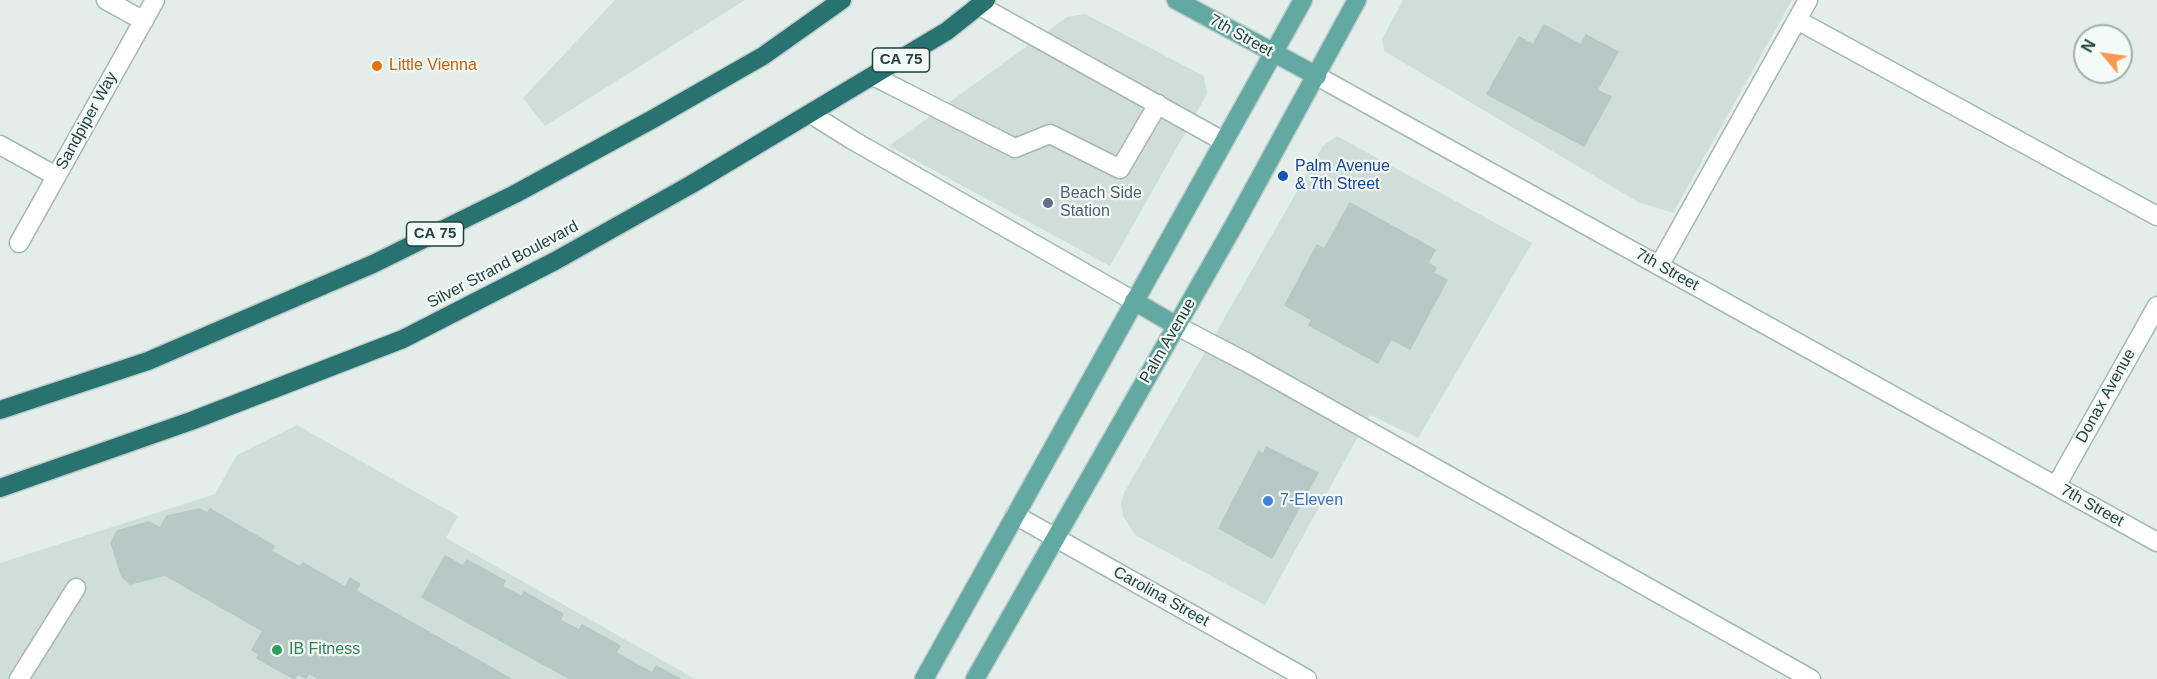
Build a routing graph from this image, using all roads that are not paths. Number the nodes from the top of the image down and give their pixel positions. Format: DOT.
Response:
graph roads {
  1 [pos="106,0"];
  2 [pos="155,0"];
  3 [pos="842,0"];
  4 [pos="1176,0"];
  5 [pos="1303,0"];
  6 [pos="1357,0"];
  7 [pos="1808,0"];
  8 [pos="983,3"];
  9 [pos="1797,20"];
  10 [pos="144,21"];
  11 [pos="1273,53"];
  12 [pos="873,76"];
  13 [pos="1317,76"];
  14 [pos="1158,105"];
  15 [pos="811,114"];
  16 [pos="1223,141"];
  17 [pos="0,145"];
  18 [pos="56,176"];
  19 [pos="2157,216"];
  20 [pos="19,243"];
  21 [pos="1659,266"];
  22 [pos="1134,301"];
  23 [pos="2157,306"];
  24 [pos="1177,326"];
  25 [pos="0,410"];
  26 [pos="2056,486"];
  27 [pos="0,488"];
  28 [pos="1015,515"];
  29 [pos="1056,538"];
  30 [pos="2157,542"];
  31 [pos="76,588"];
  32 [pos="1285,673"];
  33 [pos="19,679"];
  34 [pos="924,679"];
  35 [pos="975,679"];
  36 [pos="1307,679"];
  37 [pos="1811,679"];
  1 -- 10 [label="street"];
  2 -- 10 [label="street, Sandpiper Way"];
  3 -- 25 [label="highway, CA 75"];
  4 -- 11 [label="main road, 7th Street"];
  5 -- 11 [label="main road"];
  6 -- 13 [label="main road, Palm Avenue"];
  7 -- 9 [label="street"];
  8 -- 12 [label="highway, Silver Strand Boulevard / CA 75"];
  8 -- 14 [label="street"];
  9 -- 19 [label="street"];
  9 -- 21 [label="street"];
  10 -- 18 [label="street, Sandpiper Way"];
  11 -- 13 [label="main road, 7th Street"];
  11 -- 16 [label="main road"];
  12 -- 14 [label="street"];
  12 -- 15 [label="highway, Silver Strand Boulevard / CA 75"];
  13 -- 21 [label="street, 7th Street"];
  13 -- 24 [label="main road, Palm Avenue"];
  14 -- 16 [label="street"];
  15 -- 22 [label="street"];
  15 -- 27 [label="highway, Silver Strand Boulevard / CA 75"];
  16 -- 22 [label="main road"];
  17 -- 18 [label="street"];
  18 -- 20 [label="street, Sandpiper Way"];
  21 -- 26 [label="street, 7th Street"];
  22 -- 24 [label="main road"];
  22 -- 28 [label="main road"];
  23 -- 26 [label="street, Donax Avenue"];
  24 -- 29 [label="main road, Palm Avenue"];
  24 -- 37 [label="street"];
  26 -- 30 [label="street, 7th Street"];
  28 -- 29 [label="street, Carolina Street"];
  28 -- 34 [label="main road"];
  29 -- 32 [label="street, Carolina Street"];
  29 -- 35 [label="main road, Palm Avenue"];
  31 -- 33 [label="street"];
  32 -- 36 [label="street, Carolina Street"];
}
